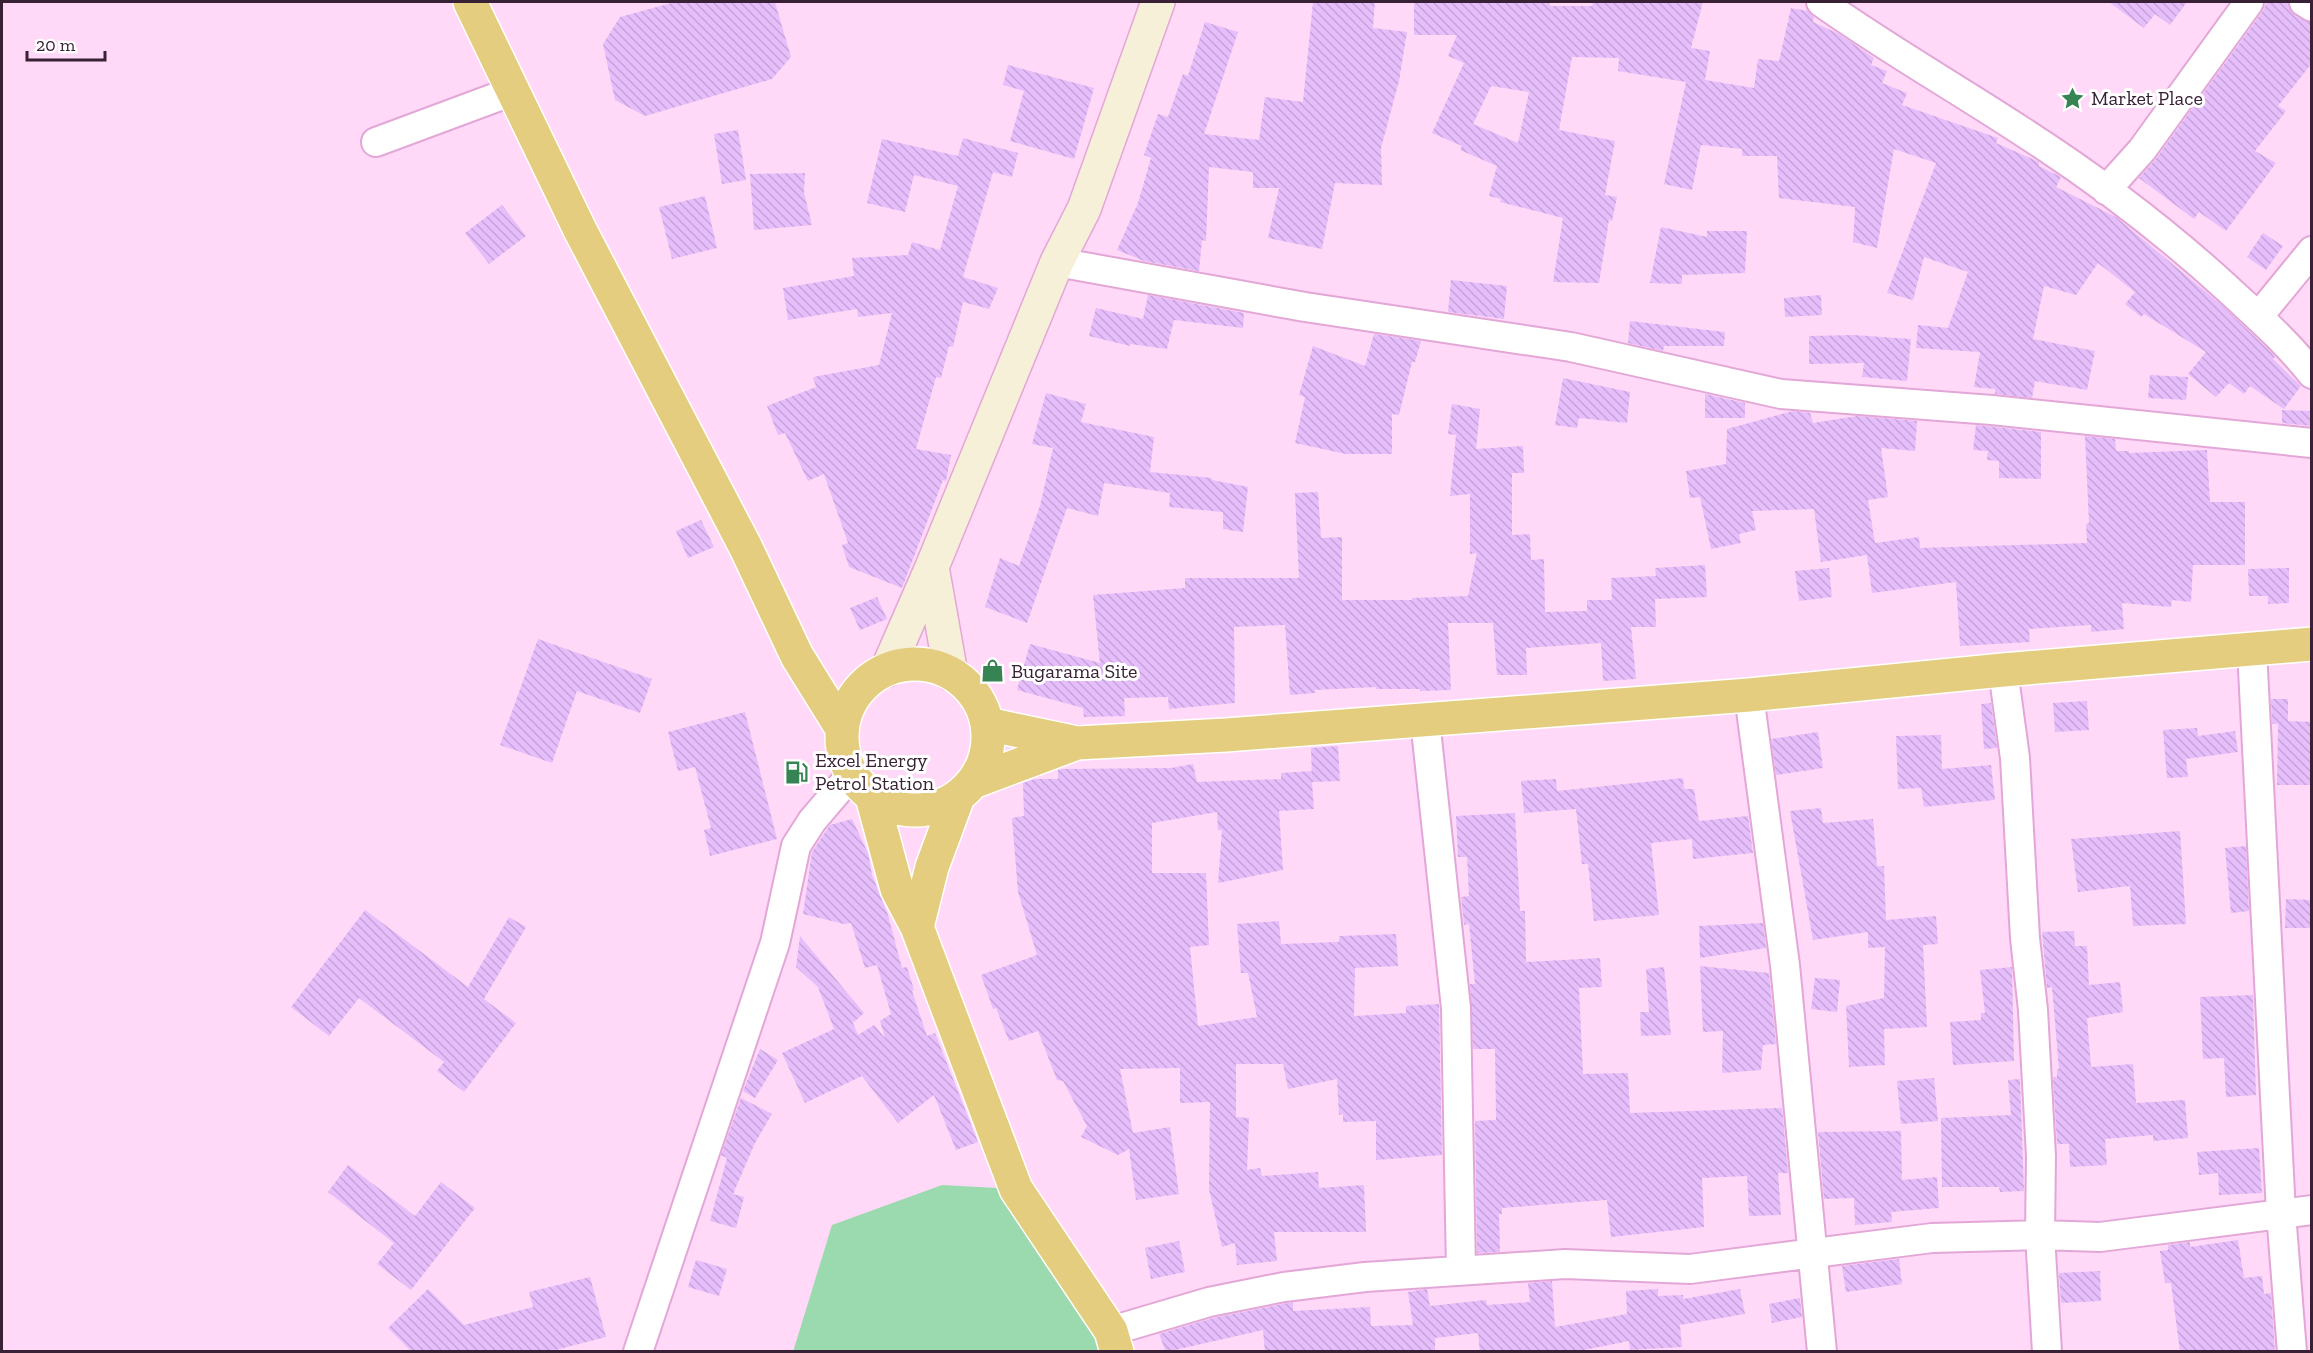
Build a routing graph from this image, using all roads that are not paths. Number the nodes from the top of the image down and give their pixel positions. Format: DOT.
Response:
graph roads {
  1 [pos="470,2"];
  2 [pos="1158,2"];
  3 [pos="1821,2"];
  4 [pos="2249,2"];
  5 [pos="2304,2"];
  6 [pos="2312,7"];
  7 [pos="513,91"];
  8 [pos="376,142"];
  9 [pos="2106,190"];
  10 [pos="2312,251"];
  11 [pos="1057,262"];
  12 [pos="2258,316"];
  13 [pos="2312,374"];
  14 [pos="2312,443"];
  15 [pos="932,567"];
  16 [pos="2312,644"];
  17 [pos="2252,650"];
  18 [pos="887,669"];
  19 [pos="2003,670"];
  20 [pos="951,674"];
  21 [pos="1749,695"];
  22 [pos="1425,720"];
  23 [pos="987,723"];
  24 [pos="842,727"];
  25 [pos="1077,743"];
  26 [pos="862,786"];
  27 [pos="965,789"];
  28 [pos="917,927"];
  29 [pos="2312,1210"];
  30 [pos="2281,1213"];
  31 [pos="2040,1235"];
  32 [pos="1811,1253"];
  33 [pos="1461,1270"];
  34 [pos="1114,1341"];
  35 [pos="638,1352"];
  36 [pos="1822,1352"];
  37 [pos="2047,1352"];
  38 [pos="2292,1352"];
  1 -- 7 [label="highway"];
  2 -- 11 [label="main road"];
  3 -- 9 [label="street"];
  4 -- 9 [label="street"];
  5 -- 6 [label="street"];
  7 -- 8 [label="street"];
  7 -- 24 [label="highway"];
  9 -- 12 [label="street"];
  10 -- 12 [label="street"];
  11 -- 14 [label="street"];
  11 -- 15 [label="main road"];
  12 -- 13 [label="street"];
  15 -- 18 [label="main road"];
  15 -- 20 [label="main road"];
  16 -- 17 [label="highway"];
  17 -- 19 [label="highway"];
  17 -- 30 [label="street"];
  18 -- 20 [label="highway"];
  18 -- 24 [label="highway"];
  19 -- 21 [label="highway"];
  19 -- 31 [label="street"];
  20 -- 23 [label="highway"];
  21 -- 22 [label="highway"];
  21 -- 32 [label="street"];
  22 -- 25 [label="highway"];
  22 -- 33 [label="street"];
  23 -- 25 [label="highway"];
  23 -- 27 [label="highway"];
  24 -- 26 [label="highway"];
  25 -- 27 [label="highway"];
  26 -- 27 [label="highway"];
  26 -- 28 [label="highway"];
  26 -- 35 [label="street"];
  27 -- 28 [label="highway"];
  28 -- 34 [label="highway"];
  29 -- 30 [label="street"];
  30 -- 31 [label="street"];
  30 -- 38 [label="street"];
  31 -- 32 [label="street"];
  31 -- 37 [label="street"];
  32 -- 33 [label="street"];
  32 -- 36 [label="street"];
  33 -- 34 [label="street"];
}
